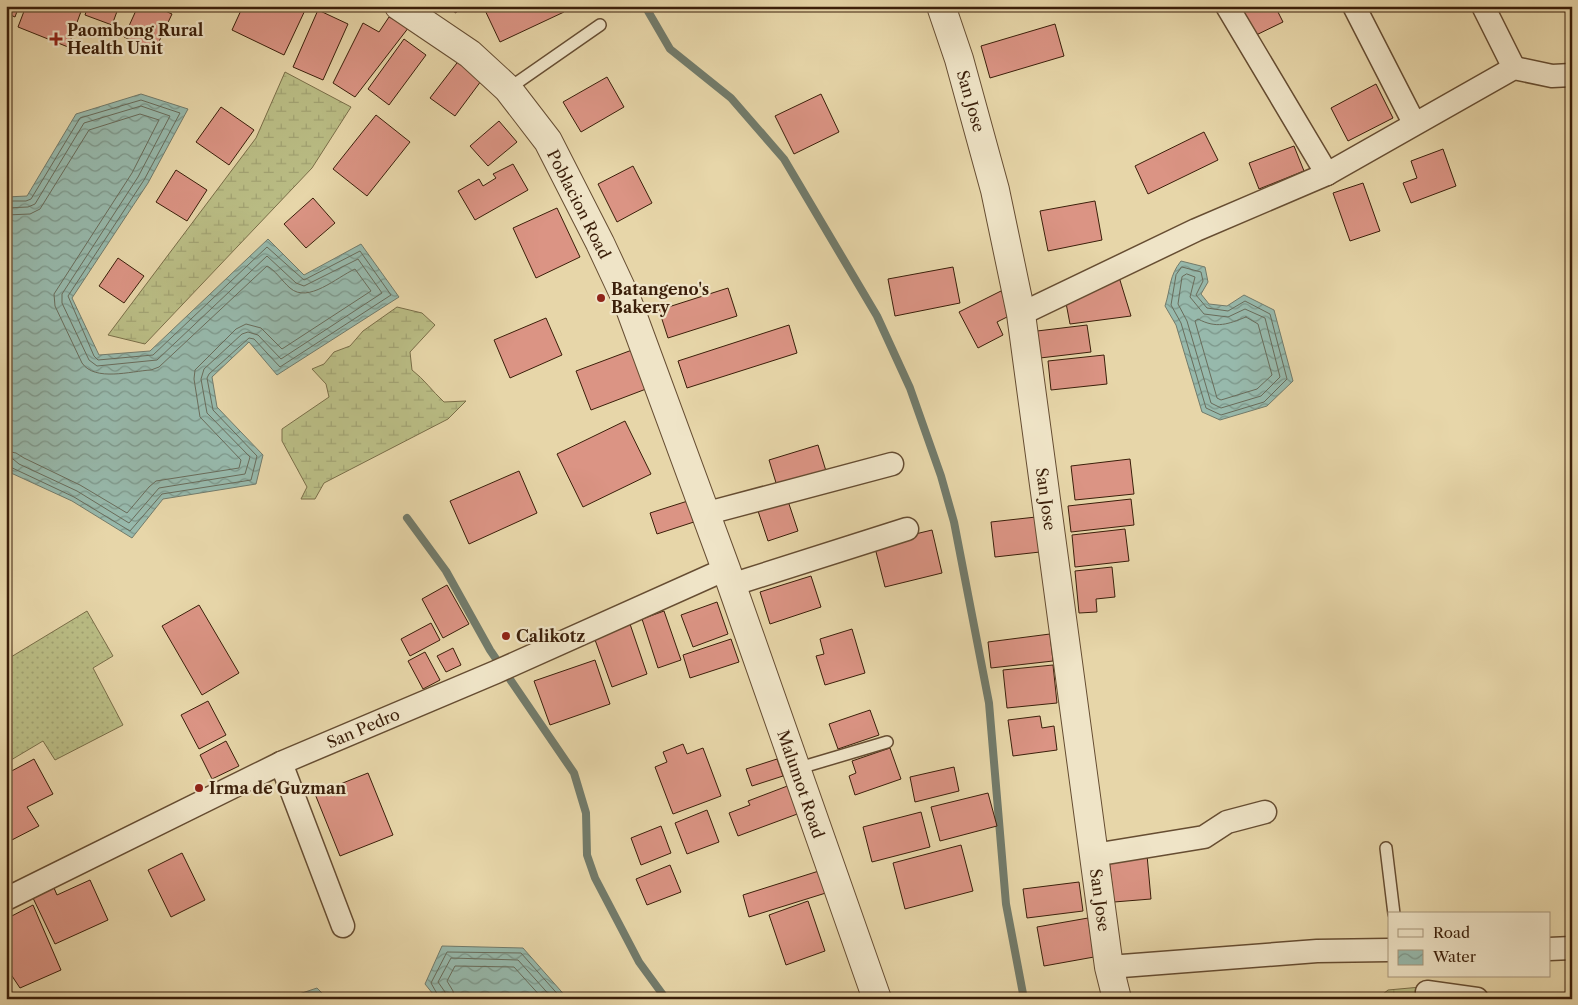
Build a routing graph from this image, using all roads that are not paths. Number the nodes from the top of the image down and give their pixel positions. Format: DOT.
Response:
graph roads {
  1 [pos="399,6"];
  2 [pos="941,6"];
  3 [pos="1227,6"];
  4 [pos="1354,6"];
  5 [pos="1483,6"];
  6 [pos="600,25"];
  7 [pos="1514,68"];
  8 [pos="1572,75"];
  9 [pos="508,89"];
  10 [pos="1414,123"];
  11 [pos="1327,174"];
  12 [pos="1021,314"];
  13 [pos="892,464"];
  14 [pos="704,514"];
  15 [pos="907,529"];
  16 [pos="728,577"];
  17 [pos="887,742"];
  18 [pos="281,763"];
  19 [pos="796,769"];
  20 [pos="1265,812"];
  21 [pos="1386,848"];
  22 [pos="1094,855"];
  23 [pos="6,899"];
  24 [pos="1394,912"];
  25 [pos="343,926"];
  26 [pos="1572,948"];
  27 [pos="1550,949"];
  28 [pos="1388,950"];
  29 [pos="1109,967"];
  30 [pos="1427,992"];
  31 [pos="877,999"];
  32 [pos="1117,999"];
  33 [pos="1476,999"];
  1 -- 9 [label="street, Poblacion Road"];
  2 -- 12 [label="street, San Jose"];
  3 -- 11 [label="street"];
  4 -- 10 [label="street"];
  5 -- 7 [label="street"];
  6 -- 9 [label="lane"];
  7 -- 8 [label="street"];
  7 -- 10 [label="street"];
  9 -- 14 [label="street, Poblacion Road"];
  10 -- 11 [label="street"];
  11 -- 12 [label="street"];
  12 -- 22 [label="street, San Jose"];
  13 -- 14 [label="street"];
  14 -- 16 [label="street, Poblacion Road"];
  15 -- 16 [label="street, San Pedro"];
  16 -- 18 [label="street, San Pedro"];
  16 -- 19 [label="street, Malumot Road"];
  17 -- 19 [label="lane"];
  18 -- 23 [label="street, San Pedro"];
  18 -- 25 [label="street"];
  19 -- 31 [label="street, Malumot Road"];
  20 -- 22 [label="street"];
  21 -- 24 [label="lane"];
  22 -- 29 [label="street, San Jose"];
  26 -- 27 [label="street"];
  28 -- 29 [label="street"];
  29 -- 32 [label="street, San Jose"];
  30 -- 33 [label="street"];
}
